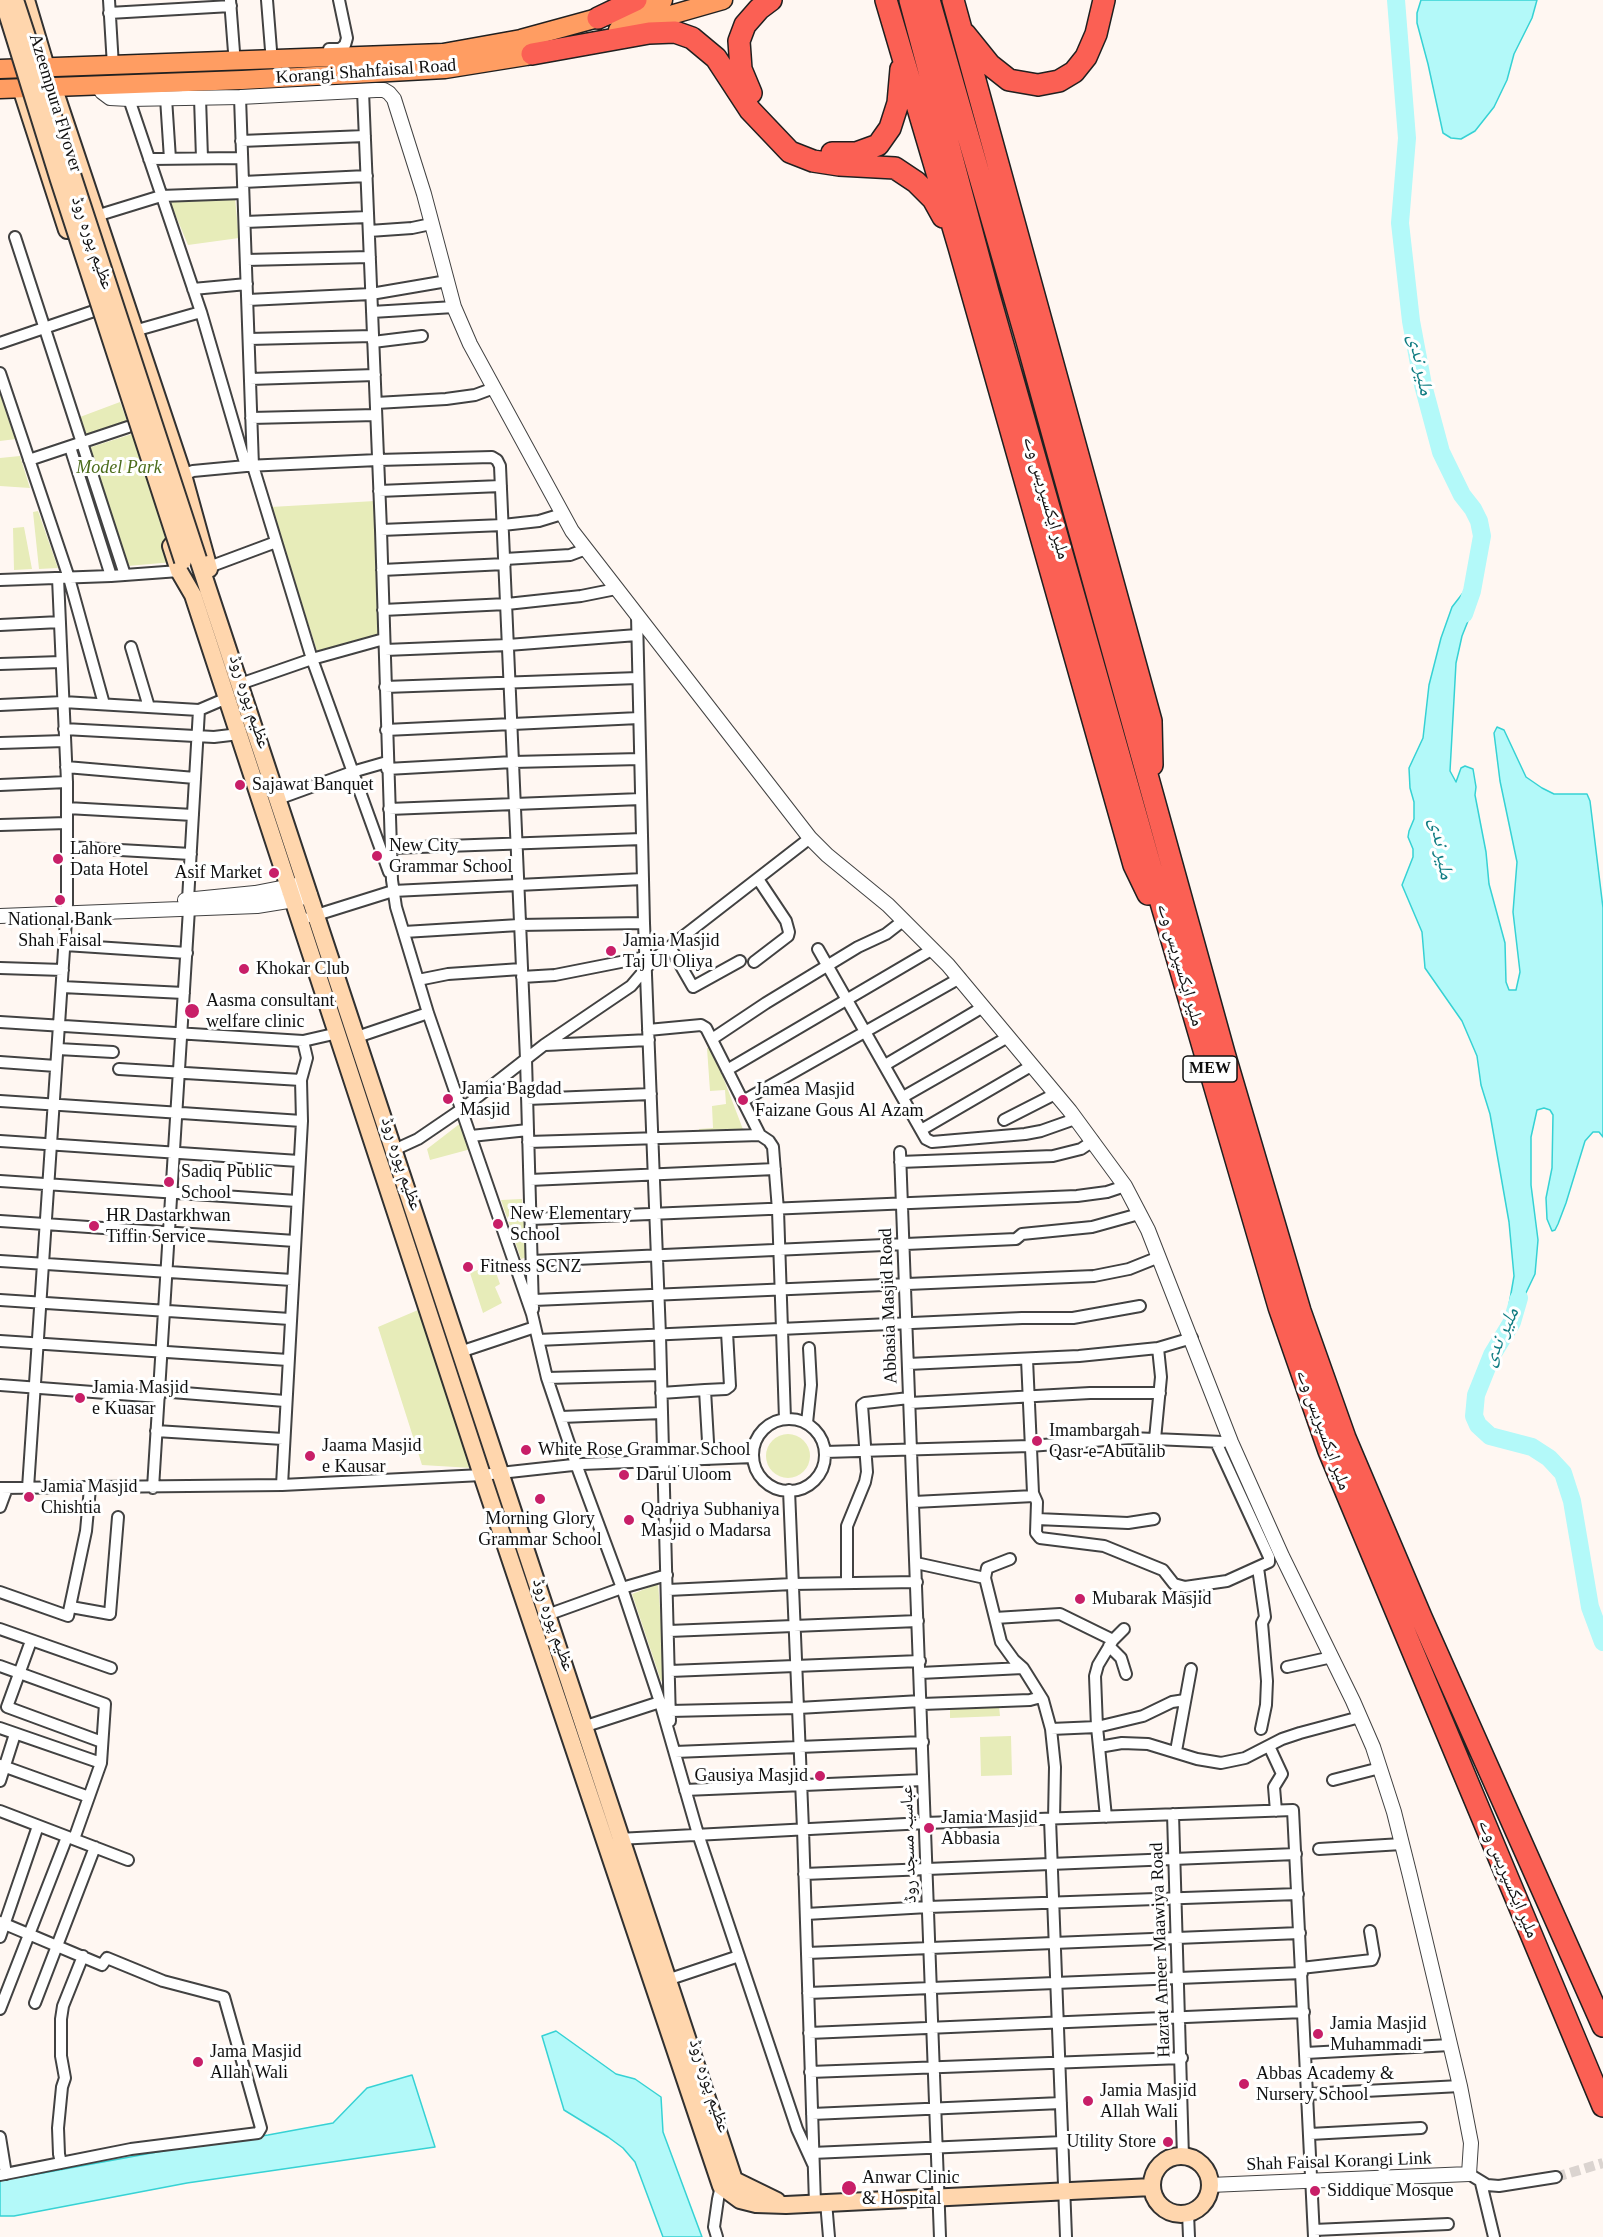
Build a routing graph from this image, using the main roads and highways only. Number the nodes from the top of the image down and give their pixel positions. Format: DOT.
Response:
graph roads {
  1 [pos="3,0"];
  2 [pos="15,0"];
  3 [pos="26,0"];
  4 [pos="636,0"];
  5 [pos="663,0"];
  6 [pos="723,0"];
  7 [pos="771,0"];
  8 [pos="886,0"];
  9 [pos="910,0"];
  10 [pos="929,0"];
  11 [pos="953,0"];
  12 [pos="1104,0"];
  13 [pos="0,9"];
  14 [pos="598,18"];
  15 [pos="959,27"];
  16 [pos="37,39"];
  17 [pos="11,43"];
  18 [pos="532,54"];
  19 [pos="903,59"];
  20 [pos="444,61"];
  21 [pos="46,67"];
  22 [pos="8,69"];
  23 [pos="21,88"];
  24 [pos="0,89"];
  25 [pos="55,93"];
  26 [pos="27,111"];
  27 [pos="959,247"];
  28 [pos="192,564"];
  29 [pos="200,593"];
  30 [pos="1153,798"];
  31 [pos="300,891"];
  32 [pos="309,918"];
  33 [pos="1178,957"];
  34 [pos="612,1839"];
  35 [pos="1603,2026"];
  36 [pos="1603,2106"];
  37 [pos="727,2183"];
  38 [pos="1152,2187"];
  1 -- 28 [label="main road, Azeempura Flyover, bridge"];
  2 -- 28 [label="main road, Azeempura Flyover, bridge"];
  3 -- 16 [label="main road"];
  4 -- 14 [label="highway"];
  5 -- 14 [label="main road, Korangi Shahfaisal Road"];
  6 -- 18 [label="main road, Korangi Shahfaisal Road"];
  7 -- 19 [label="highway"];
  8 -- 19 [label="highway"];
  9 -- 33 [label="highway, ملیر ایکسپریس وے / MEW"];
  10 -- 30 [label="highway, ملیر ایکسپریس وے / MEW"];
  11 -- 15 [label="highway"];
  12 -- 15 [label="highway"];
  13 -- 17 [label="main road"];
  14 -- 20 [label="main road, Korangi Shahfaisal Road"];
  15 -- 30 [label="highway"];
  16 -- 17 [label="main road"];
  16 -- 21 [label="main road"];
  17 -- 22 [label="main road"];
  18 -- 20 [label="main road, Korangi Shahfaisal Road"];
  18 -- 27 [label="highway"];
  19 -- 27 [label="highway"];
  20 -- 21 [label="main road, Korangi Shahfaisal Road"];
  20 -- 25 [label="main road, Korangi Shahfaisal Road"];
  21 -- 22 [label="main road, Korangi Shahfaisal Road"];
  23 -- 24 [label="main road, Korangi Shahfaisal Road"];
  23 -- 25 [label="main road, Korangi Shahfaisal Road"];
  23 -- 26 [label="main road, عظیم پورہ روڈ"];
  25 -- 26 [label="main road"];
  25 -- 28 [label="main road, عظیم پورہ روڈ"];
  26 -- 28 [label="main road, عظیم پورہ روڈ"];
  27 -- 33 [label="highway"];
  28 -- 29 [label="main road, Azeempura Flyover"];
  28 -- 29 [label="main road, عظیم پورہ روڈ"];
  29 -- 31 [label="main road, عظیم پورہ روڈ"];
  29 -- 31 [label="main road, عظیم پورہ روڈ"];
  30 -- 35 [label="highway, ملیر ایکسپریس وے / MEW"];
  31 -- 32 [label="main road, عظیم پورہ روڈ"];
  32 -- 34 [label="main road, عظیم پورہ روڈ"];
  32 -- 34 [label="main road, عظیم پورہ روڈ"];
  33 -- 36 [label="highway, ملیر ایکسپریس وے / MEW"];
  34 -- 37 [label="main road, عظیم پورہ روڈ"];
  34 -- 37 [label="main road, عظیم پورہ روڈ"];
  37 -- 38 [label="main road"];
  38 -- 38 [label="main road"];
}
